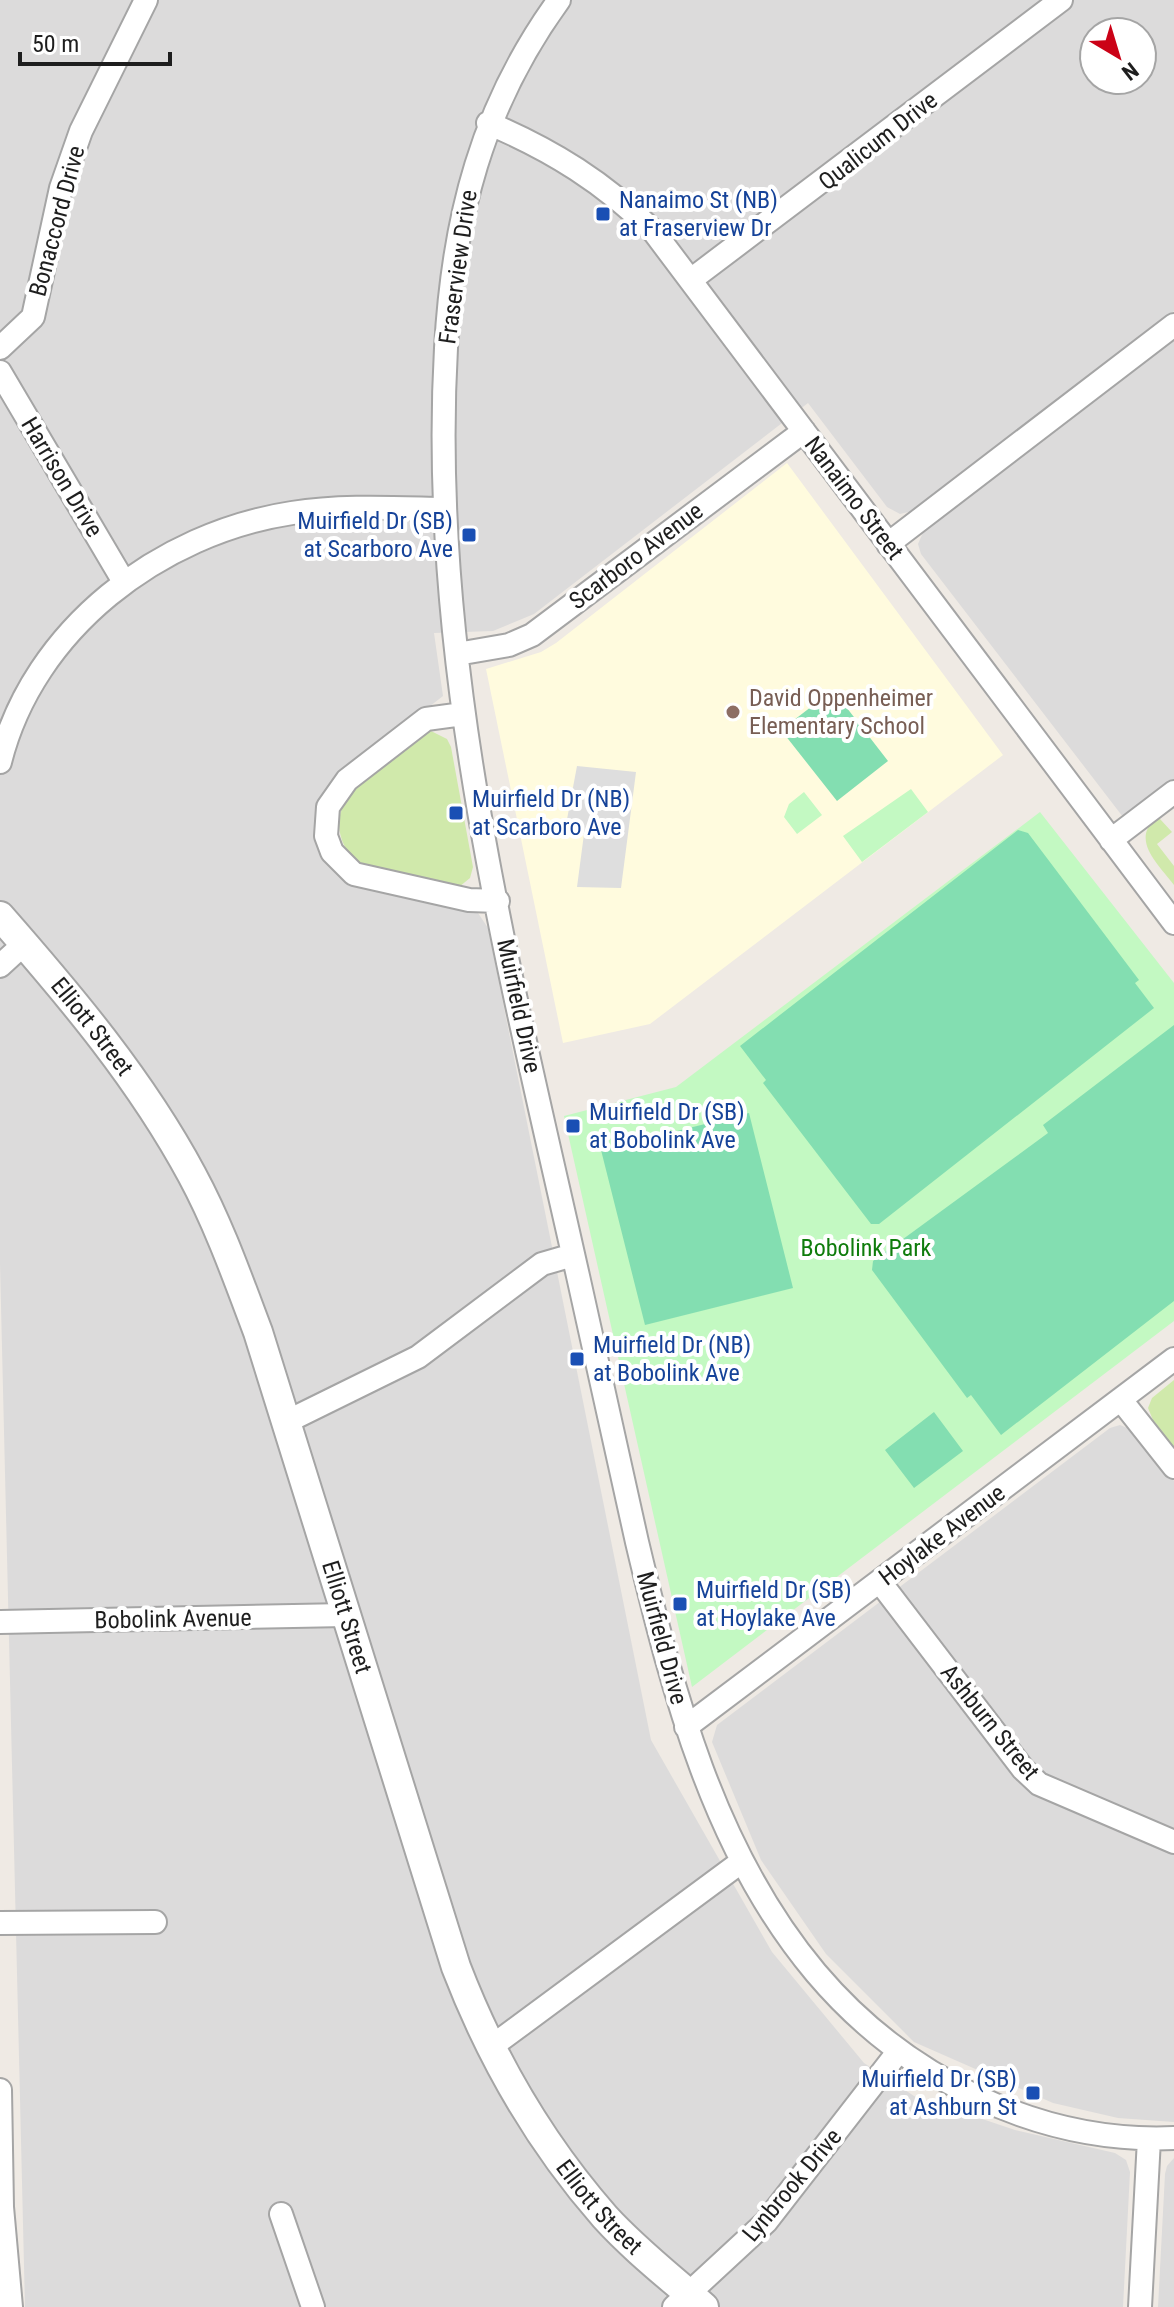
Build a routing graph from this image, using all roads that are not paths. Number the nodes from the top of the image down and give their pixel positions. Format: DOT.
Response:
graph roads {
  1 [pos="146,0"];
  2 [pos="559,0"];
  3 [pos="1061,0"];
  4 [pos="488,123"];
  5 [pos="692,279"];
  6 [pos="1174,325"];
  7 [pos="0,348"];
  8 [pos="0,372"];
  9 [pos="804,431"];
  10 [pos="444,509"];
  11 [pos="888,544"];
  12 [pos="124,582"];
  13 [pos="457,654"];
  14 [pos="463,714"];
  15 [pos="0,762"];
  16 [pos="1174,792"];
  17 [pos="1111,840"];
  18 [pos="498,901"];
  19 [pos="0,916"];
  20 [pos="1174,923"];
  21 [pos="24,944"];
  22 [pos="0,966"];
  23 [pos="573,1255"];
  24 [pos="1174,1359"];
  25 [pos="1121,1400"];
  26 [pos="286,1422"];
  27 [pos="1174,1467"];
  28 [pos="880,1582"];
  29 [pos="346,1615"];
  30 [pos="0,1622"];
  31 [pos="686,1727"];
  32 [pos="1174,1842"];
  33 [pos="741,1862"];
  34 [pos="155,1922"];
  35 [pos="0,1923"];
  36 [pos="491,2047"];
  37 [pos="898,2052"];
  38 [pos="0,2090"];
  39 [pos="1174,2138"];
  40 [pos="1149,2139"];
  41 [pos="281,2214"];
  42 [pos="689,2303"];
  43 [pos="11,2307"];
  44 [pos="313,2307"];
  45 [pos="1140,2307"];
  1 -- 7 [label="street, Bonaccord Drive"];
  2 -- 4 [label="street, Fraserview Drive"];
  3 -- 5 [label="street, Qualicum Drive"];
  4 -- 5 [label="street, Nanaimo Street"];
  4 -- 10 [label="street, Fraserview Drive"];
  5 -- 9 [label="street, Nanaimo Street"];
  6 -- 11 [label="street"];
  8 -- 12 [label="street, Harrison Drive"];
  9 -- 11 [label="street, Nanaimo Street"];
  9 -- 13 [label="street, Scarboro Avenue"];
  10 -- 12 [label="street"];
  10 -- 13 [label="street, Muirfield Drive"];
  11 -- 17 [label="street, Nanaimo Street"];
  12 -- 15 [label="street"];
  13 -- 14 [label="street, Muirfield Drive"];
  14 -- 18 [label="street, Muirfield Drive"];
  14 -- 18 [label="street"];
  16 -- 17 [label="street"];
  17 -- 20 [label="street, Nanaimo Street"];
  18 -- 23 [label="street, Muirfield Drive"];
  19 -- 21 [label="street, Elliott Street"];
  21 -- 22 [label="street"];
  21 -- 26 [label="street, Elliott Street"];
  23 -- 26 [label="street"];
  23 -- 31 [label="street, Muirfield Drive"];
  24 -- 25 [label="street, Hoylake Avenue"];
  25 -- 27 [label="street"];
  25 -- 28 [label="street, Hoylake Avenue"];
  26 -- 29 [label="street, Elliott Street"];
  28 -- 31 [label="street, Hoylake Avenue"];
  28 -- 32 [label="street, Ashburn Street"];
  29 -- 30 [label="street, Bobolink Avenue"];
  29 -- 36 [label="street, Elliott Street"];
  31 -- 33 [label="street, Muirfield Drive"];
  33 -- 36 [label="street"];
  33 -- 37 [label="street, Muirfield Drive"];
  34 -- 35 [label="street"];
  36 -- 42 [label="street, Elliott Street"];
  37 -- 40 [label="street, Muirfield Drive"];
  37 -- 42 [label="street, Lynbrook Drive"];
  38 -- 43 [label="street"];
  39 -- 40 [label="street, Muirfield Drive"];
  40 -- 45 [label="street"];
  41 -- 44 [label="street"];
}
